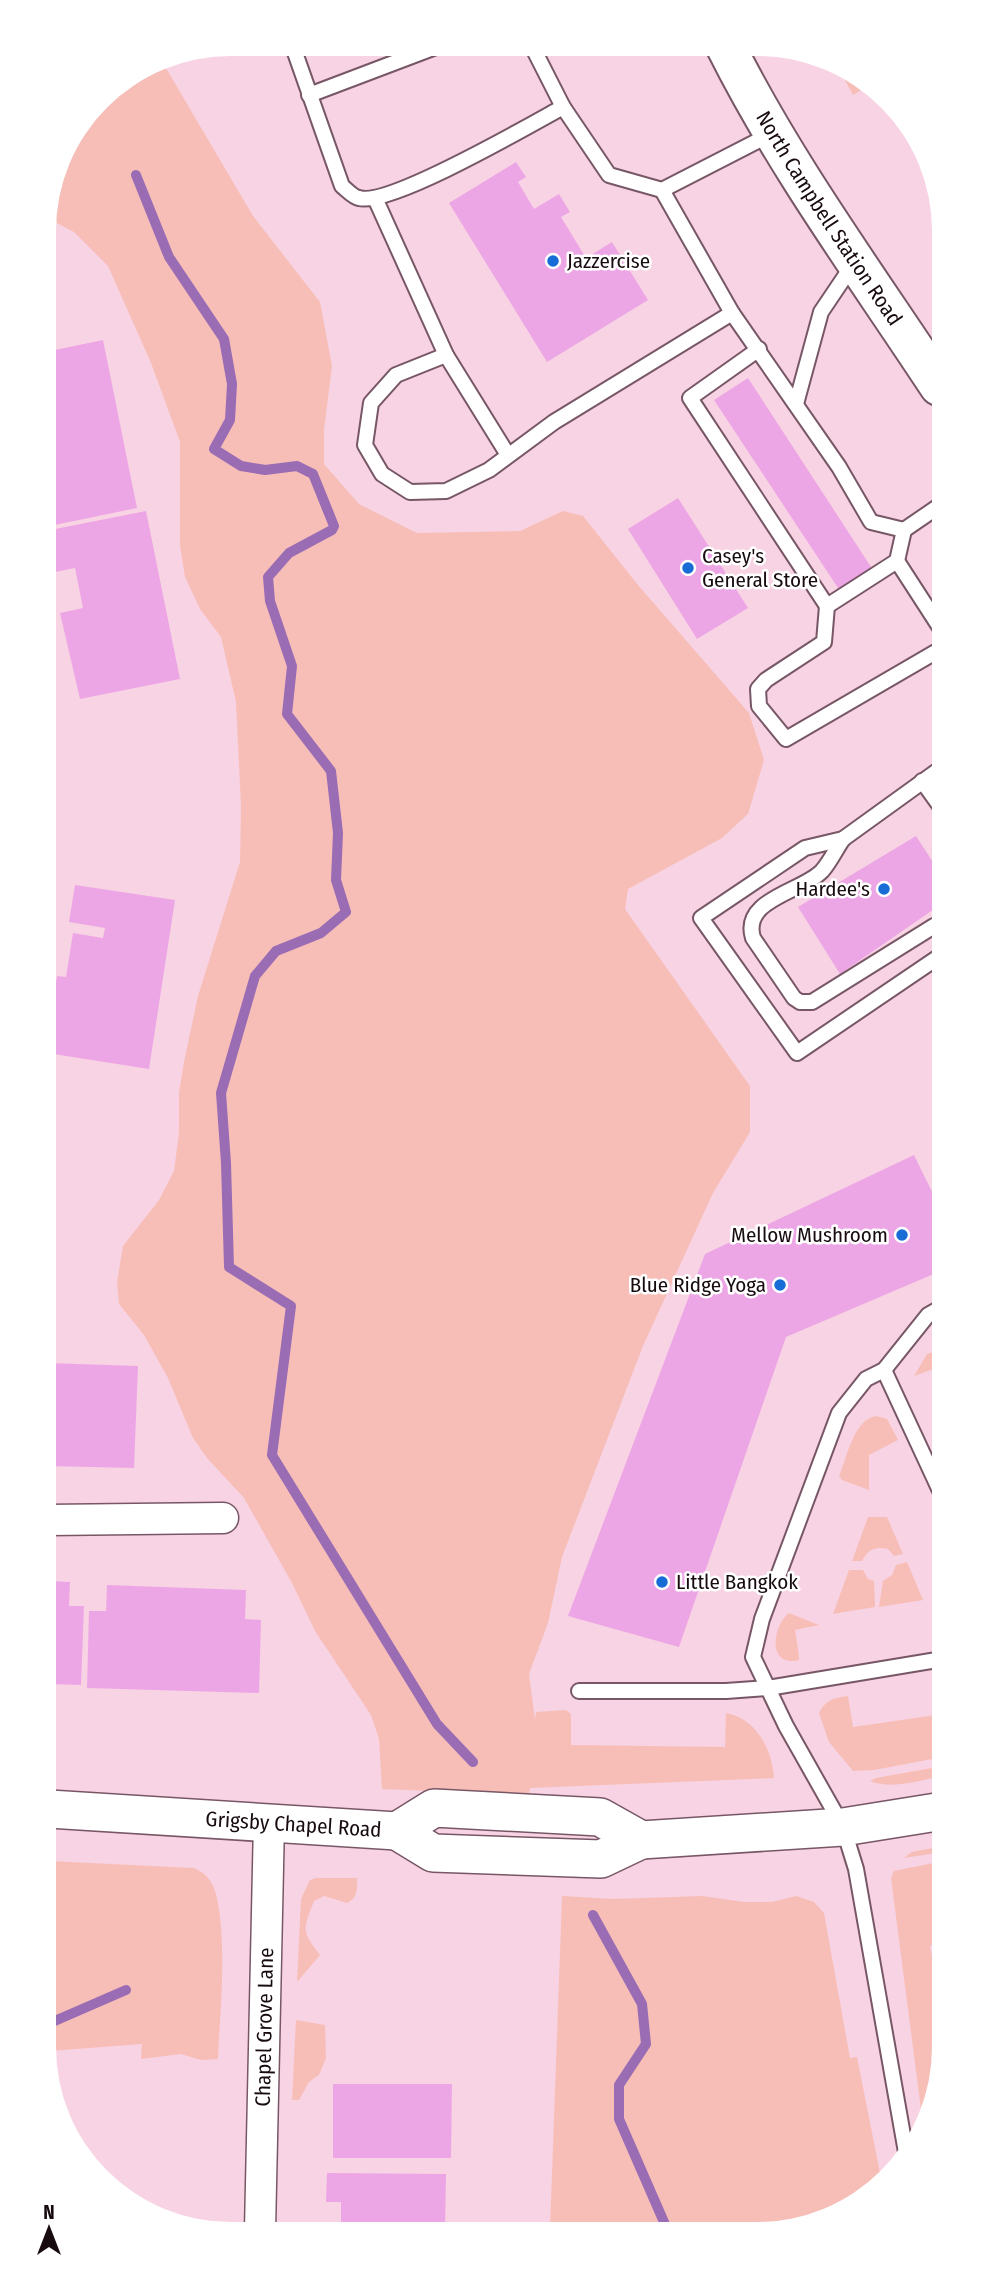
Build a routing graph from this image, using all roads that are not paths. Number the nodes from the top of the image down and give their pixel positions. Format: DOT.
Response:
graph roads {
  1 [pos="296,56"];
  2 [pos="411,56"];
  3 [pos="537,56"];
  4 [pos="730,56"];
  5 [pos="309,94"];
  6 [pos="563,107"];
  7 [pos="774,132"];
  8 [pos="662,190"];
  9 [pos="375,198"];
  10 [pos="855,262"];
  11 [pos="732,313"];
  12 [pos="759,349"];
  13 [pos="446,355"];
  14 [pos="932,376"];
  15 [pos="796,404"];
  16 [pos="508,455"];
  17 [pos="932,511"];
  18 [pos="904,530"];
  19 [pos="897,561"];
  20 [pos="827,606"];
  21 [pos="932,615"];
  22 [pos="932,654"];
  23 [pos="932,774"];
  24 [pos="922,781"];
  25 [pos="932,795"];
  26 [pos="843,839"];
  27 [pos="932,927"];
  28 [pos="932,961"];
  29 [pos="932,1313"];
  30 [pos="884,1370"];
  31 [pos="932,1473"];
  32 [pos="223,1518"];
  33 [pos="56,1520"];
  34 [pos="932,1661"];
  35 [pos="768,1688"];
  36 [pos="579,1691"];
  37 [pos="56,1809"];
  38 [pos="932,1813"];
  39 [pos="269,1822"];
  40 [pos="843,1826"];
  41 [pos="904,2141"];
  42 [pos="260,2222"];
  1 -- 5 [label="lane"];
  2 -- 5 [label="lane"];
  3 -- 6 [label="lane"];
  4 -- 7 [label="main road, North Campbell Station Road"];
  5 -- 9 [label="lane"];
  6 -- 8 [label="lane"];
  6 -- 9 [label="lane"];
  7 -- 8 [label="lane"];
  7 -- 10 [label="main road, North Campbell Station Road"];
  8 -- 11 [label="lane"];
  9 -- 13 [label="lane"];
  10 -- 14 [label="main road, North Campbell Station Road"];
  10 -- 15 [label="lane"];
  11 -- 12 [label="lane"];
  11 -- 16 [label="lane"];
  12 -- 15 [label="lane"];
  12 -- 20 [label="lane"];
  13 -- 16 [label="lane"];
  13 -- 16 [label="lane"];
  15 -- 18 [label="lane"];
  17 -- 18 [label="lane"];
  18 -- 19 [label="lane"];
  19 -- 20 [label="lane"];
  19 -- 21 [label="lane"];
  20 -- 22 [label="lane"];
  23 -- 24 [label="lane"];
  24 -- 25 [label="lane"];
  24 -- 26 [label="lane"];
  26 -- 27 [label="lane"];
  26 -- 28 [label="lane"];
  29 -- 30 [label="lane"];
  30 -- 31 [label="lane"];
  30 -- 35 [label="lane"];
  32 -- 33 [label="street"];
  34 -- 35 [label="lane"];
  35 -- 36 [label="lane"];
  35 -- 40 [label="lane"];
  37 -- 39 [label="street, Grigsby Chapel Road"];
  38 -- 40 [label="street, Grigsby Chapel Road"];
  39 -- 40 [label="street, Grigsby Chapel Road"];
  39 -- 42 [label="street, Chapel Grove Lane"];
  40 -- 41 [label="lane"];
}
